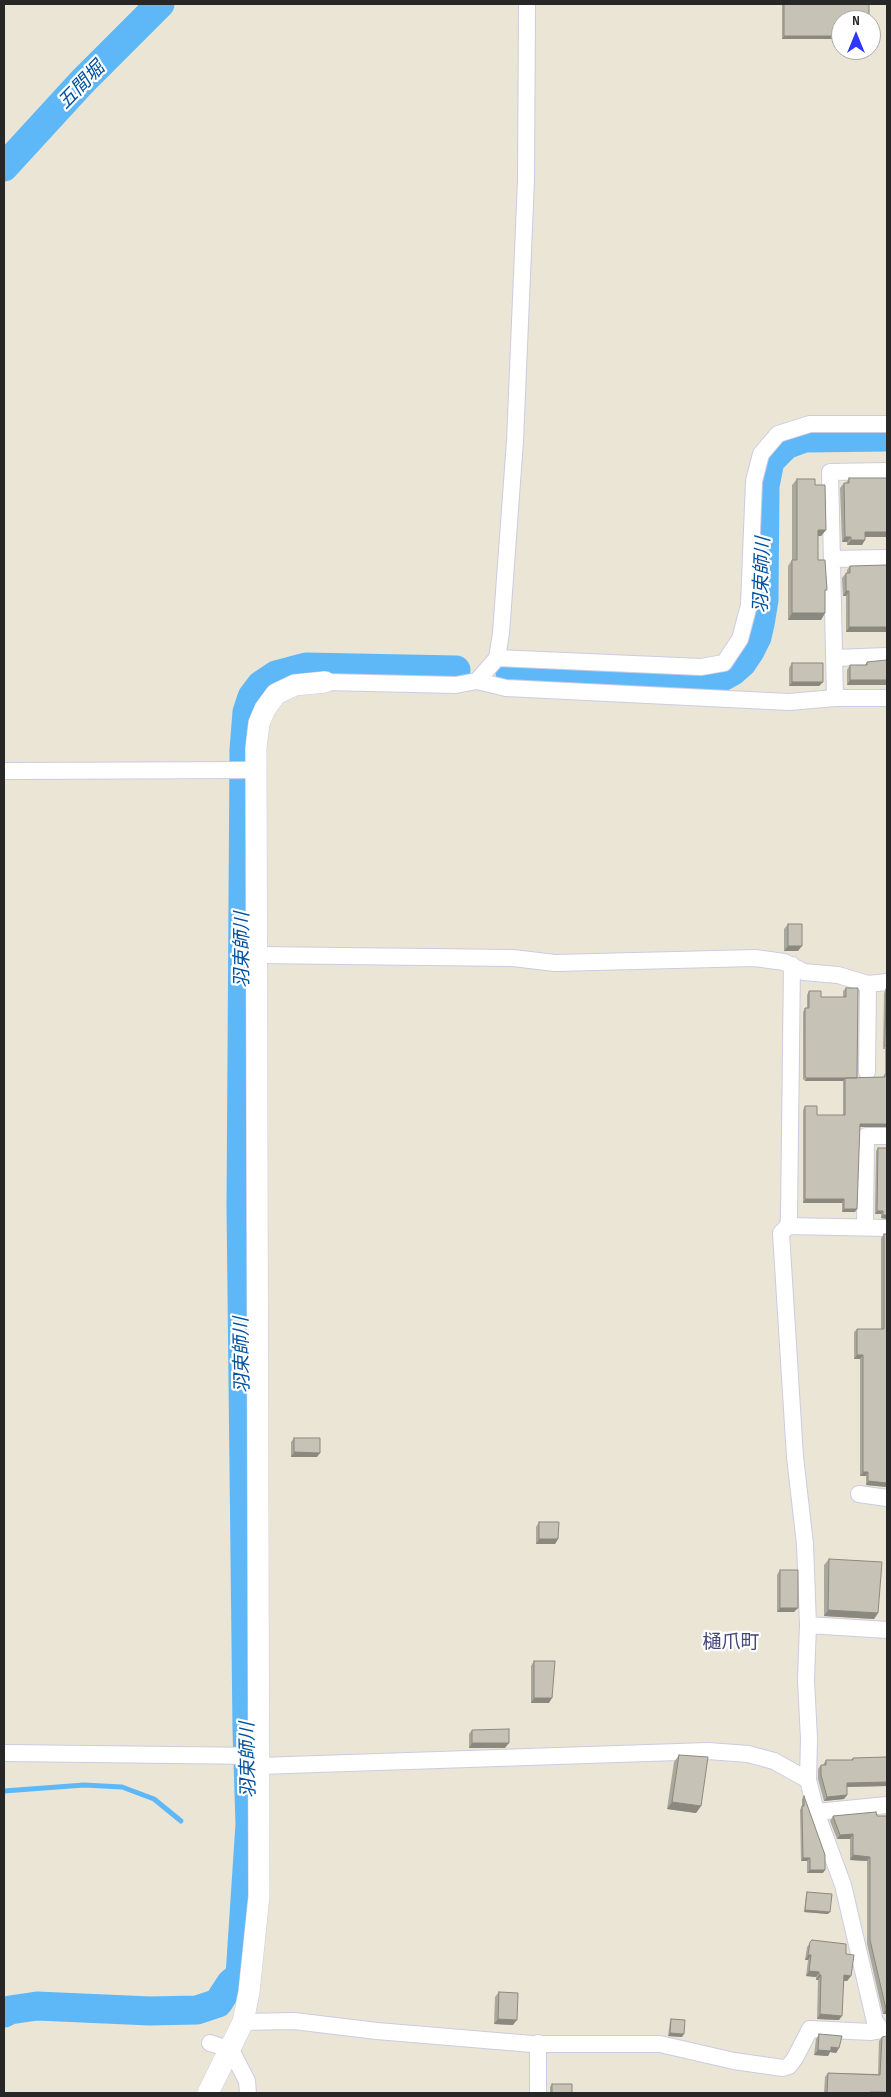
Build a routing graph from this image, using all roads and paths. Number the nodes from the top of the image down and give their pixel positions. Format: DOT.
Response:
graph roads {
  1 [pos="527,4"];
  2 [pos="887,424"];
  3 [pos="887,471"];
  4 [pos="887,558"];
  5 [pos="832,559"];
  6 [pos="887,656"];
  7 [pos="497,658"];
  8 [pos="835,658"];
  9 [pos="477,681"];
  10 [pos="325,682"];
  11 [pos="835,698"];
  12 [pos="887,698"];
  13 [pos="256,770"];
  14 [pos="4,772"];
  15 [pos="257,955"];
  16 [pos="792,965"];
  17 [pos="887,982"];
  18 [pos="868,984"];
  19 [pos="867,1072"];
  20 [pos="887,1136"];
  21 [pos="788,1226"];
  22 [pos="865,1227"];
  23 [pos="887,1228"];
  24 [pos="859,1494"];
  25 [pos="887,1498"];
  26 [pos="808,1625"];
  27 [pos="887,1630"];
  28 [pos="4,1753"];
  29 [pos="259,1761"];
  30 [pos="808,1780"];
  31 [pos="887,1805"];
  32 [pos="816,1812"];
  33 [pos="244,2022"];
  34 [pos="885,2030"];
  35 [pos="210,2043"];
  36 [pos="538,2043"];
  37 [pos="231,2050"];
  38 [pos="544,2092"];
  39 [pos="208,2093"];
  40 [pos="248,2093"];
  1 -- 7 [label="street"];
  2 -- 7 [label="street"];
  3 -- 5 [label="street"];
  4 -- 5 [label="street"];
  5 -- 8 [label="street"];
  6 -- 8 [label="street"];
  7 -- 9 [label="street"];
  8 -- 11 [label="street"];
  9 -- 10 [label="street"];
  9 -- 11 [label="street"];
  10 -- 13 [label="street"];
  11 -- 12 [label="street"];
  13 -- 14 [label="street"];
  13 -- 15 [label="street"];
  15 -- 16 [label="street"];
  15 -- 29 [label="street"];
  16 -- 18 [label="street"];
  16 -- 21 [label="street"];
  17 -- 18 [label="street"];
  18 -- 19 [label="street"];
  20 -- 22 [label="street"];
  21 -- 22 [label="street"];
  21 -- 26 [label="street"];
  22 -- 23 [label="street"];
  24 -- 25 [label="street"];
  26 -- 27 [label="street"];
  26 -- 30 [label="street"];
  28 -- 29 [label="street"];
  29 -- 30 [label="street"];
  29 -- 33 [label="street"];
  30 -- 32 [label="street"];
  31 -- 32 [label="street"];
  32 -- 34 [label="street"];
  33 -- 36 [label="street"];
  33 -- 37 [label="street"];
  34 -- 36 [label="street"];
  35 -- 37 [label="street"];
  36 -- 38 [label="street"];
  37 -- 39 [label="street"];
  37 -- 40 [label="street"];
}
